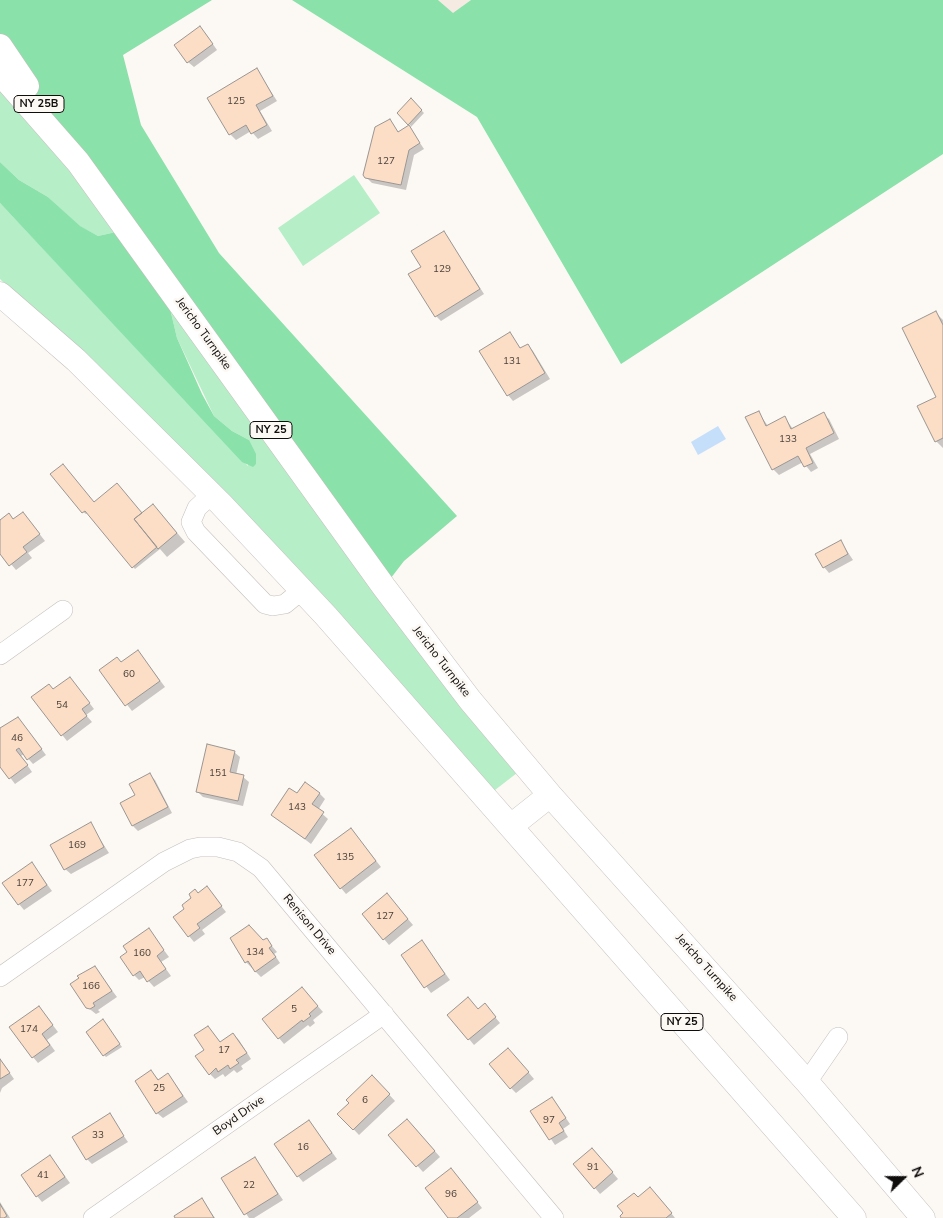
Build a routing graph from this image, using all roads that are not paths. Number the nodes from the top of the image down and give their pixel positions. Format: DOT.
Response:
graph roads {
  1 [pos="0,46"];
  2 [pos="0,74"];
  3 [pos="78,162"];
  4 [pos="0,279"];
  5 [pos="0,294"];
  6 [pos="76,360"];
  7 [pos="211,495"];
  8 [pos="302,590"];
  9 [pos="63,610"];
  10 [pos="0,655"];
  11 [pos="550,795"];
  12 [pos="511,826"];
  13 [pos="0,977"];
  14 [pos="384,1014"];
  15 [pos="838,1037"];
  16 [pos="808,1082"];
  17 [pos="93,1218"];
  18 [pos="554,1218"];
  19 [pos="854,1218"];
  20 [pos="923,1218"];
  1 -- 3 [label="main road, NY 25B"];
  2 -- 3 [label="main road, Jericho Turnpike / NY 25"];
  3 -- 11 [label="main road, Jericho Turnpike / NY 25"];
  4 -- 6 [label="main road"];
  5 -- 6 [label="main road, NY 25"];
  6 -- 7 [label="main road, NY 25"];
  7 -- 8 [label="main road, NY 25"];
  7 -- 8 [label="street"];
  8 -- 12 [label="main road, NY 25"];
  9 -- 10 [label="street"];
  11 -- 12 [label="main road"];
  11 -- 16 [label="main road, Jericho Turnpike / NY 25"];
  12 -- 19 [label="main road, NY 25"];
  13 -- 14 [label="street, Renison Drive"];
  14 -- 17 [label="street, Boyd Drive"];
  14 -- 18 [label="street, Renison Drive"];
  15 -- 16 [label="street"];
  16 -- 20 [label="main road, Jericho Turnpike / NY 25"];
}
